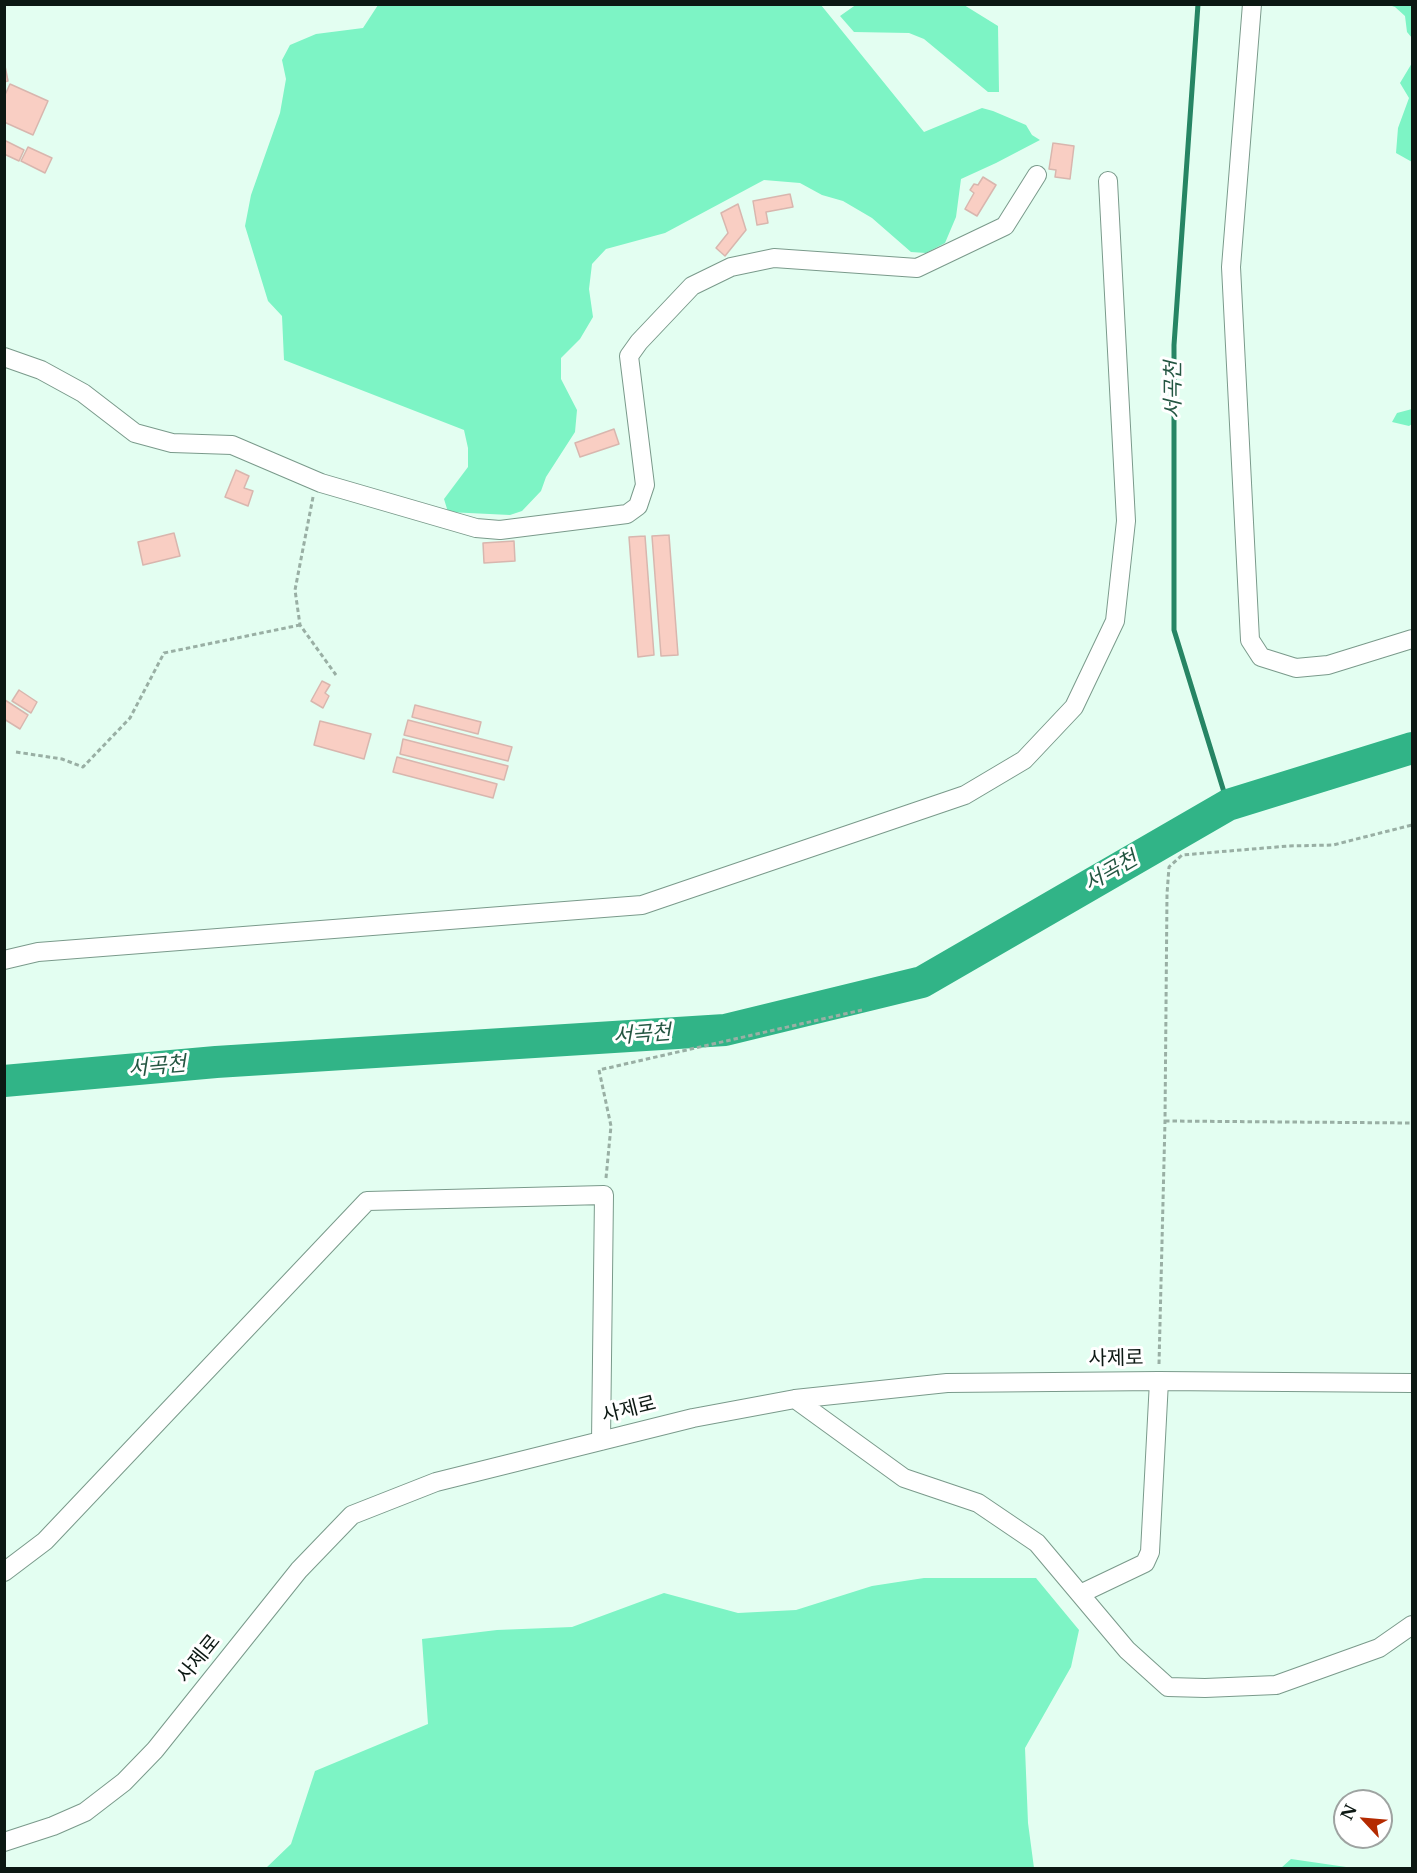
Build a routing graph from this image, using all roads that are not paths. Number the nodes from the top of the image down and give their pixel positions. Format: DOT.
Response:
graph roads {
  1 [pos="1252,4"];
  2 [pos="1037,175"];
  3 [pos="1108,181"];
  4 [pos="4,357"];
  5 [pos="1413,639"];
  6 [pos="4,960"];
  7 [pos="1159,1381"];
  8 [pos="1413,1383"];
  9 [pos="795,1399"];
  10 [pos="601,1441"];
  11 [pos="4,1572"];
  12 [pos="1080,1594"];
  13 [pos="1413,1625"];
  14 [pos="4,1842"];
  1 -- 5 [label="street"];
  2 -- 4 [label="street"];
  3 -- 6 [label="street"];
  7 -- 8 [label="street, 사제로"];
  7 -- 9 [label="street, 사제로"];
  7 -- 12 [label="street"];
  9 -- 10 [label="street, 사제로"];
  9 -- 12 [label="street"];
  10 -- 11 [label="street"];
  10 -- 14 [label="street, 사제로"];
  12 -- 13 [label="street"];
}
